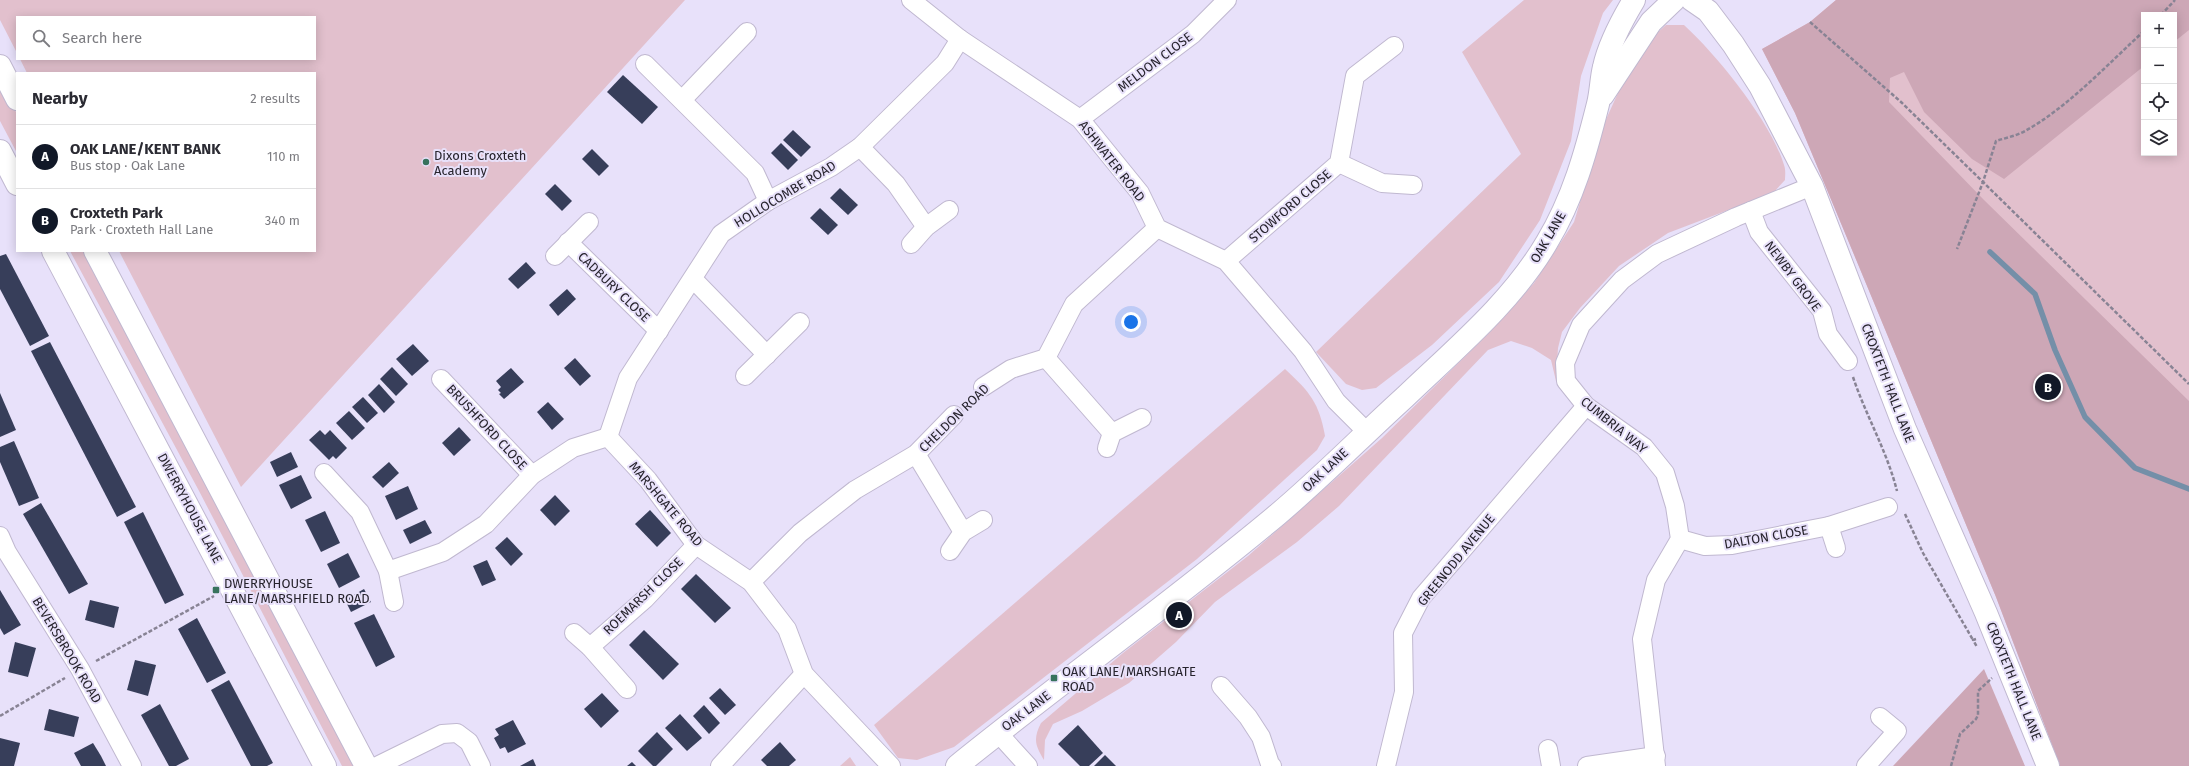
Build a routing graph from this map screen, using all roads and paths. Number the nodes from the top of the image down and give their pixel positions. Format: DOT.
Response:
graph roads {
  1 [pos="911,0"];
  2 [pos="1227,0"];
  3 [pos="1634,0"];
  4 [pos="1674,0"];
  5 [pos="2175,0"];
  6 [pos="1701,4"];
  7 [pos="2164,12"];
  8 [pos="1810,22"];
  9 [pos="747,32"];
  10 [pos="2141,34"];
  11 [pos="960,39"];
  12 [pos="1394,46"];
  13 [pos="645,64"];
  14 [pos="0,66"];
  15 [pos="16,97"];
  16 [pos="1600,99"];
  17 [pos="682,100"];
  18 [pos="1080,119"];
  19 [pos="860,147"];
  20 [pos="0,151"];
  21 [pos="1339,163"];
  22 [pos="16,182"];
  23 [pos="1983,182"];
  24 [pos="1413,185"];
  25 [pos="1812,186"];
  26 [pos="768,201"];
  27 [pos="949,210"];
  28 [pos="1751,211"];
  29 [pos="589,222"];
  30 [pos="926,227"];
  31 [pos="1157,228"];
  32 [pos="568,242"];
  33 [pos="911,244"];
  34 [pos="1957,249"];
  35 [pos="54,252"];
  36 [pos="97,252"];
  37 [pos="555,256"];
  38 [pos="1226,261"];
  39 [pos="693,279"];
  40 [pos="800,322"];
  41 [pos="659,331"];
  42 [pos="767,355"];
  43 [pos="1046,358"];
  44 [pos="1848,361"];
  45 [pos="745,376"];
  46 [pos="441,379"];
  47 [pos="2189,384"];
  48 [pos="983,387"];
  49 [pos="1586,406"];
  50 [pos="954,415"];
  51 [pos="1142,418"];
  52 [pos="1367,432"];
  53 [pos="608,437"];
  54 [pos="916,454"];
  55 [pos="324,473"];
  56 [pos="532,475"];
  57 [pos="1894,505"];
  58 [pos="983,520"];
  59 [pos="1829,526"];
  60 [pos="963,532"];
  61 [pos="0,536"];
  62 [pos="1680,539"];
  63 [pos="696,545"];
  64 [pos="1836,548"];
  65 [pos="950,551"];
  66 [pos="388,571"];
  67 [pos="751,582"];
  68 [pos="231,587"];
  69 [pos="394,602"];
  70 [pos="1994,632"];
  71 [pos="574,633"];
  72 [pos="1973,640"];
  73 [pos="590,647"];
  74 [pos="1980,652"];
  75 [pos="80,669"];
  76 [pos="1989,671"];
  77 [pos="804,674"];
  78 [pos="1221,686"];
  79 [pos="49,688"];
  80 [pos="627,689"];
  81 [pos="0,716"];
  82 [pos="1880,716"];
  83 [pos="998,733"];
  84 [pos="1656,761"];
  85 [pos="132,766"];
  86 [pos="325,766"];
  87 [pos="366,766"];
  88 [pos="377,766"];
  89 [pos="481,766"];
  90 [pos="720,766"];
  91 [pos="891,766"];
  92 [pos="957,766"];
  93 [pos="1028,766"];
  94 [pos="1272,766"];
  95 [pos="1386,766"];
  96 [pos="1587,766"];
  97 [pos="1866,766"];
  98 [pos="1951,766"];
  99 [pos="2048,766"];
  1 -- 11 [label="street, ASHWATER ROAD"];
  2 -- 18 [label="street, MELDON CLOSE"];
  3 -- 16 [label="street, OAK LANE"];
  4 -- 16 [label="street, OAK LANE"];
  5 -- 7 [label="path"];
  6 -- 25 [label="street, CROXTETH HALL LANE"];
  8 -- 23 [label="path"];
  9 -- 17 [label="street"];
  10 -- 23 [label="path"];
  11 -- 18 [label="street, ASHWATER ROAD"];
  11 -- 19 [label="street, HOLLOCOMBE ROAD"];
  12 -- 21 [label="street, STOWFORD CLOSE"];
  13 -- 17 [label="street"];
  14 -- 15 [label="street"];
  16 -- 52 [label="street, OAK LANE"];
  17 -- 26 [label="street"];
  18 -- 31 [label="street, ASHWATER ROAD"];
  19 -- 26 [label="street, HOLLOCOMBE ROAD"];
  19 -- 30 [label="street"];
  20 -- 22 [label="street"];
  21 -- 24 [label="street"];
  21 -- 38 [label="street, STOWFORD CLOSE"];
  23 -- 34 [label="path"];
  23 -- 47 [label="path"];
  25 -- 28 [label="street, CUMBRIA WAY"];
  25 -- 70 [label="street, CROXTETH HALL LANE"];
  26 -- 39 [label="street, HOLLOCOMBE ROAD"];
  27 -- 30 [label="street"];
  28 -- 44 [label="street, NEWBY GROVE"];
  28 -- 49 [label="street, CUMBRIA WAY"];
  29 -- 32 [label="street, CADBURY CLOSE"];
  30 -- 33 [label="street"];
  31 -- 38 [label="street"];
  31 -- 43 [label="street"];
  32 -- 37 [label="street, CADBURY CLOSE"];
  32 -- 41 [label="street, CADBURY CLOSE"];
  35 -- 68 [label="street, DWERRYHOUSE LANE"];
  36 -- 87 [label="street"];
  38 -- 52 [label="street"];
  39 -- 41 [label="street, HOLLOCOMBE ROAD"];
  39 -- 42 [label="street"];
  40 -- 42 [label="street"];
  41 -- 53 [label="street, HOLLOCOMBE ROAD"];
  42 -- 45 [label="street"];
  43 -- 48 [label="street, CHELDON ROAD"];
  43 -- 51 [label="street"];
  44 -- 57 [label="path"];
  46 -- 56 [label="street, BRUSHFORD CLOSE"];
  49 -- 62 [label="street, CUMBRIA WAY"];
  49 -- 95 [label="street, GREENODD AVENUE"];
  50 -- 54 [label="street, CHELDON ROAD"];
  52 -- 83 [label="street, OAK LANE"];
  53 -- 56 [label="street"];
  53 -- 63 [label="street, MARSHGATE ROAD"];
  54 -- 60 [label="street"];
  54 -- 67 [label="street, CHELDON ROAD"];
  55 -- 66 [label="street"];
  56 -- 66 [label="street"];
  57 -- 59 [label="street, DALTON CLOSE"];
  57 -- 72 [label="path"];
  58 -- 60 [label="street"];
  59 -- 62 [label="street, DALTON CLOSE"];
  59 -- 64 [label="street"];
  60 -- 65 [label="street"];
  61 -- 75 [label="street, BEVERSBROOK ROAD"];
  62 -- 84 [label="street"];
  63 -- 67 [label="street, MARSHGATE ROAD"];
  63 -- 73 [label="street, ROEMARSH CLOSE"];
  66 -- 69 [label="street"];
  67 -- 77 [label="street, MARSHGATE ROAD"];
  68 -- 75 [label="path"];
  68 -- 86 [label="street, DWERRYHOUSE LANE"];
  70 -- 72 [label="path"];
  70 -- 99 [label="street, CROXTETH HALL LANE"];
  71 -- 73 [label="street"];
  72 -- 74 [label="path"];
  73 -- 80 [label="street"];
  75 -- 85 [label="street, BEVERSBROOK ROAD"];
  76 -- 98 [label="path"];
  77 -- 90 [label="street"];
  77 -- 91 [label="street, MARSHGATE ROAD"];
  78 -- 94 [label="street"];
  79 -- 81 [label="path"];
  82 -- 97 [label="street"];
  83 -- 92 [label="street, OAK LANE"];
  83 -- 93 [label="street"];
  84 -- 96 [label="street"];
  88 -- 89 [label="street"];
}
